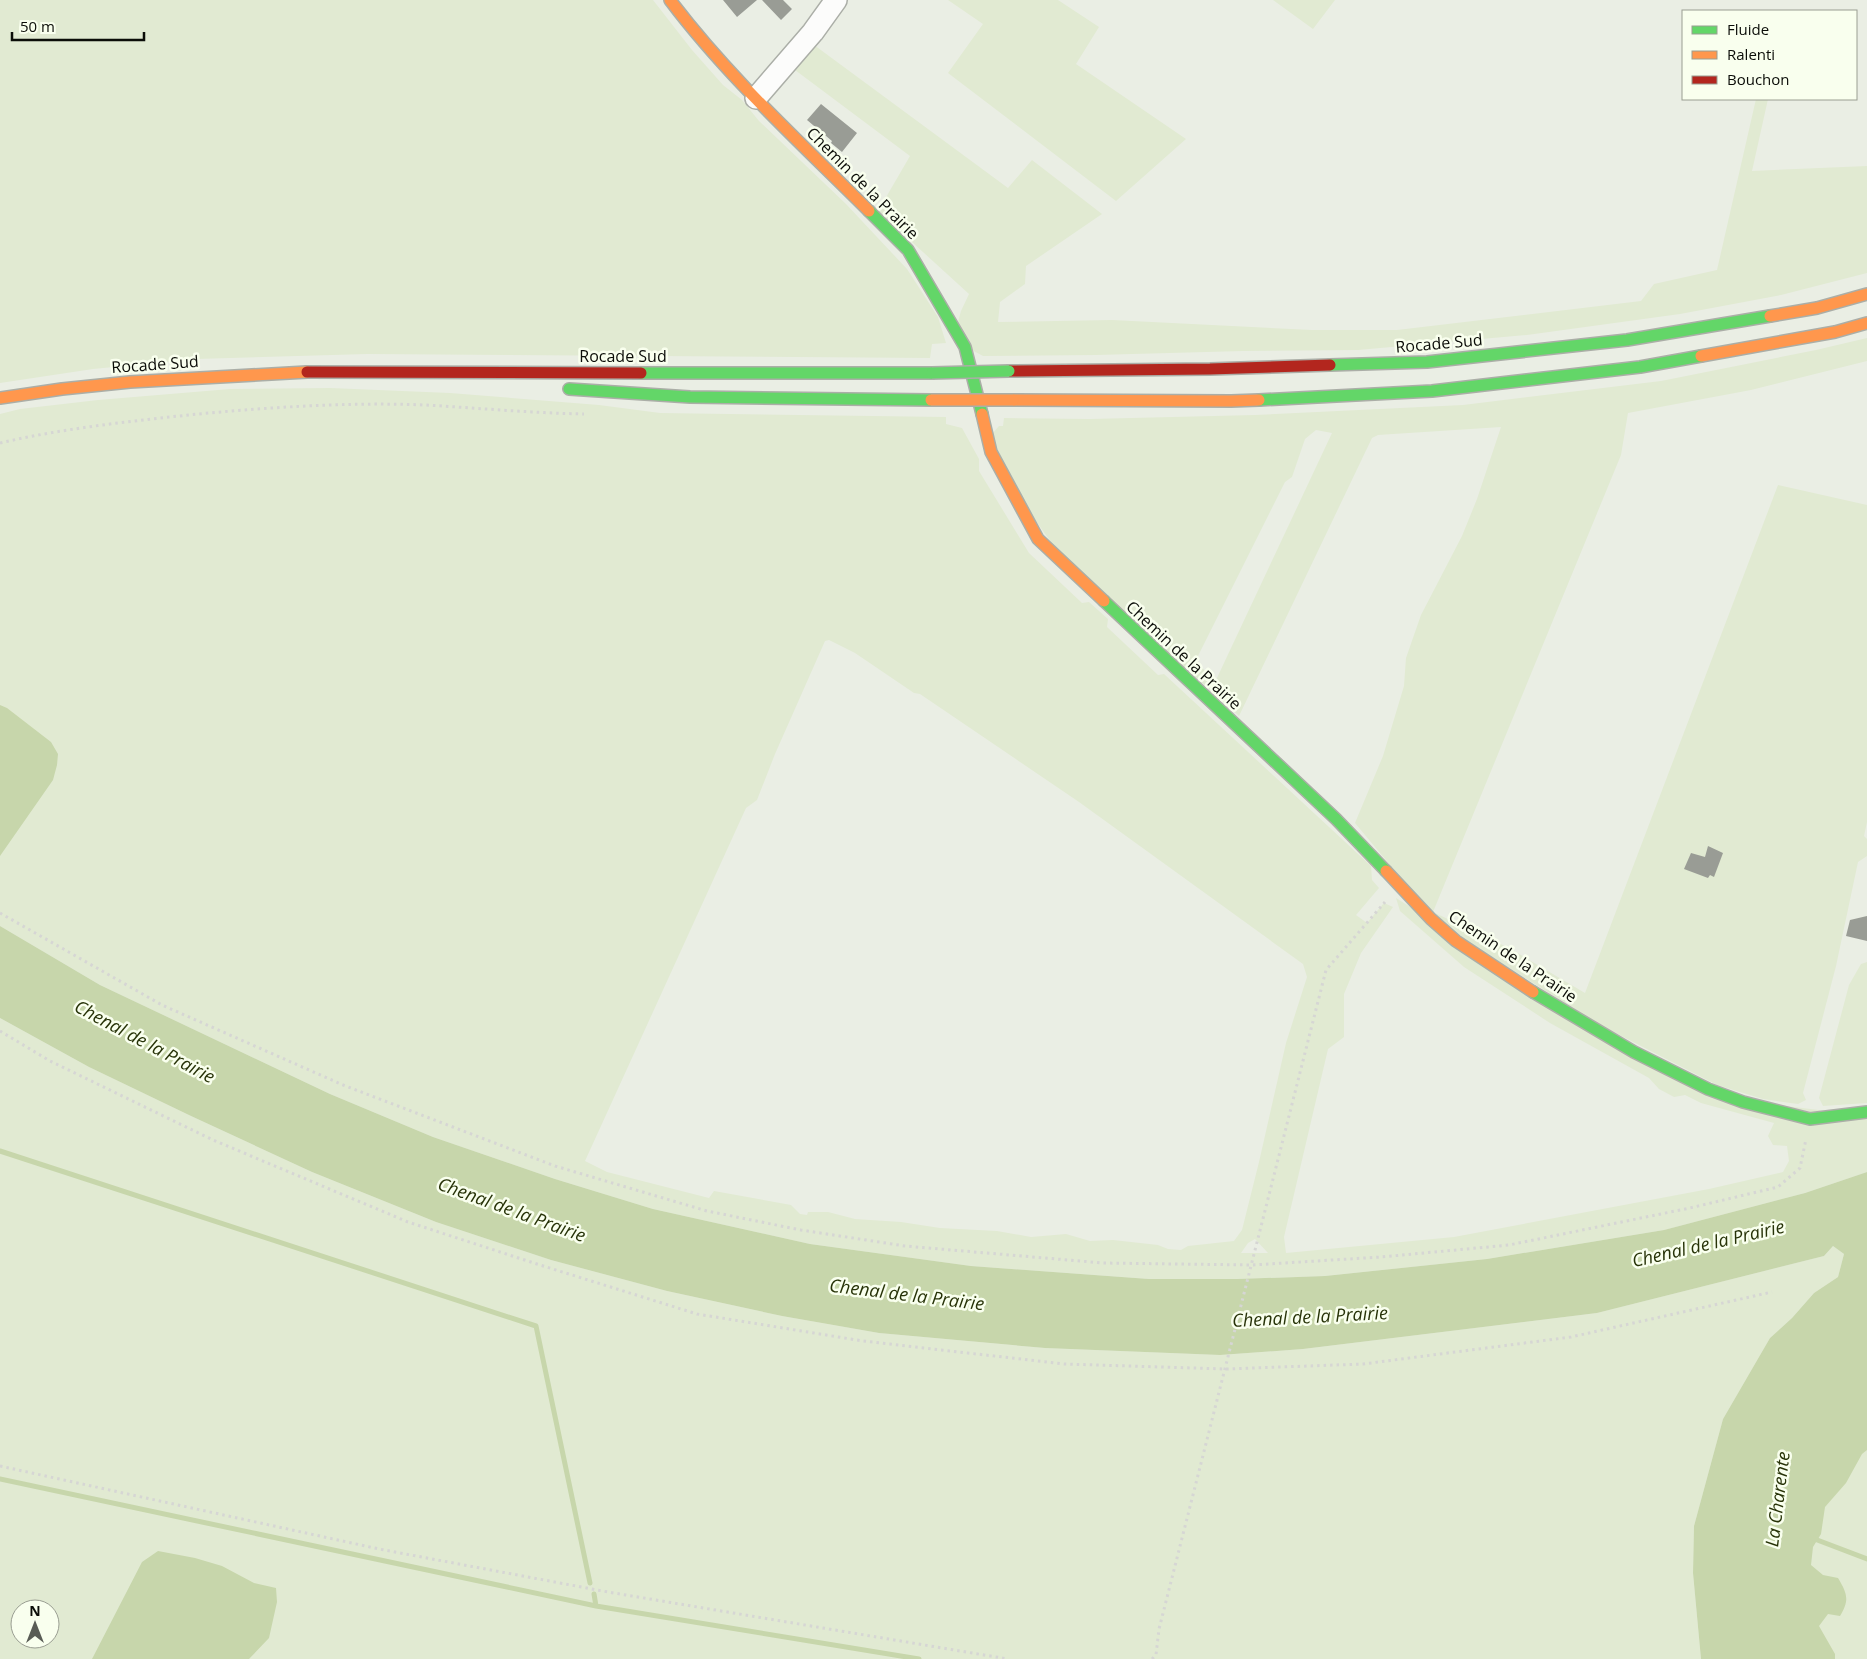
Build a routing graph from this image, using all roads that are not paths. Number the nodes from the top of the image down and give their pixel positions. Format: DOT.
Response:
graph roads {
  1 [pos="670,0"];
  2 [pos="836,0"];
  3 [pos="756,98"];
  4 [pos="1867,294"];
  5 [pos="1867,323"];
  6 [pos="313,372"];
  7 [pos="501,384"];
  8 [pos="561,388"];
  9 [pos="0,398"];
  10 [pos="1867,1112"];
  1 -- 3 [label="main road, Chemin de la Prairie"];
  2 -- 3 [label="street"];
  3 -- 10 [label="main road, Chemin de la Prairie"];
  4 -- 6 [label="main road, Rocade Sud, bridge"];
  5 -- 8 [label="main road, Rocade Sud, bridge"];
  6 -- 7 [label="main road, Rocade Sud"];
  6 -- 9 [label="main road, Rocade Sud"];
}
